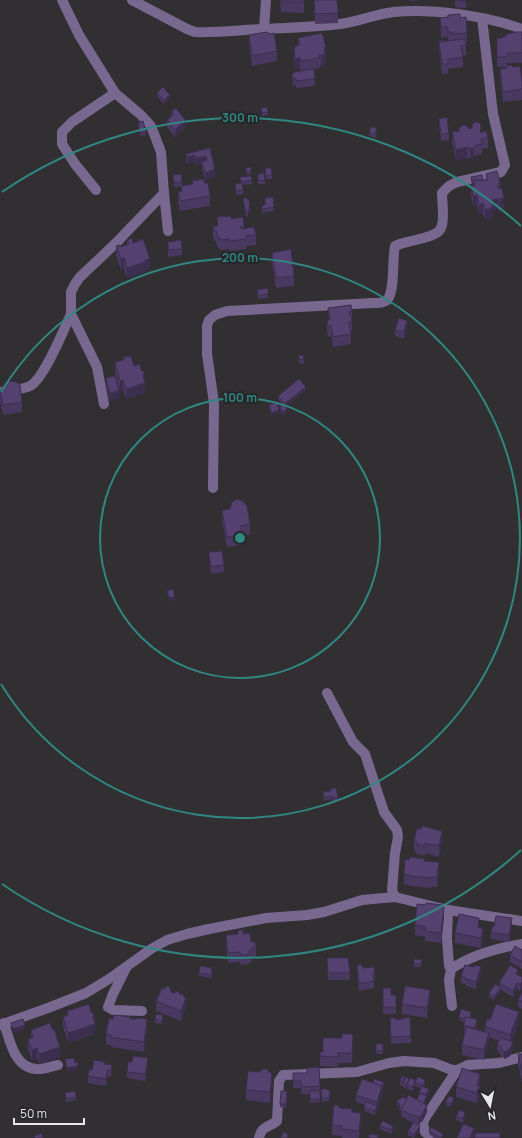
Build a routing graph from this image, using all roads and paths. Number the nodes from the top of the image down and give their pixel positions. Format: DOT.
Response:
graph roads {
  1 [pos="62,0"];
  2 [pos="132,0"];
  3 [pos="266,0"];
  4 [pos="482,18"];
  5 [pos="264,29"];
  6 [pos="522,29"];
  7 [pos="116,93"];
  8 [pos="96,190"];
  9 [pos="164,193"];
  10 [pos="168,231"];
  11 [pos="71,314"];
  12 [pos="0,392"];
  13 [pos="104,404"];
  14 [pos="213,488"];
  15 [pos="327,693"];
  16 [pos="395,897"];
  17 [pos="448,910"];
  18 [pos="522,921"];
  19 [pos="522,944"];
  20 [pos="128,966"];
  21 [pos="451,969"];
  22 [pos="452,1006"];
  23 [pos="142,1011"];
  24 [pos="2,1024"];
  25 [pos="522,1057"];
  26 [pos="58,1065"];
  27 [pos="457,1070"];
  28 [pos="259,1138"];
  29 [pos="432,1138"];
  1 -- 7 [label="street"];
  2 -- 5 [label="street"];
  3 -- 5 [label="street"];
  4 -- 5 [label="street"];
  4 -- 6 [label="street"];
  4 -- 14 [label="street"];
  7 -- 8 [label="street"];
  7 -- 9 [label="street"];
  9 -- 10 [label="street"];
  9 -- 11 [label="street"];
  11 -- 12 [label="street"];
  11 -- 13 [label="street"];
  15 -- 16 [label="street"];
  16 -- 17 [label="street"];
  16 -- 20 [label="street"];
  17 -- 18 [label="street"];
  17 -- 21 [label="street"];
  19 -- 21 [label="street"];
  20 -- 23 [label="street"];
  20 -- 24 [label="street"];
  21 -- 22 [label="street"];
  24 -- 26 [label="street"];
  25 -- 27 [label="street"];
  27 -- 28 [label="street"];
  27 -- 29 [label="street"];
}
